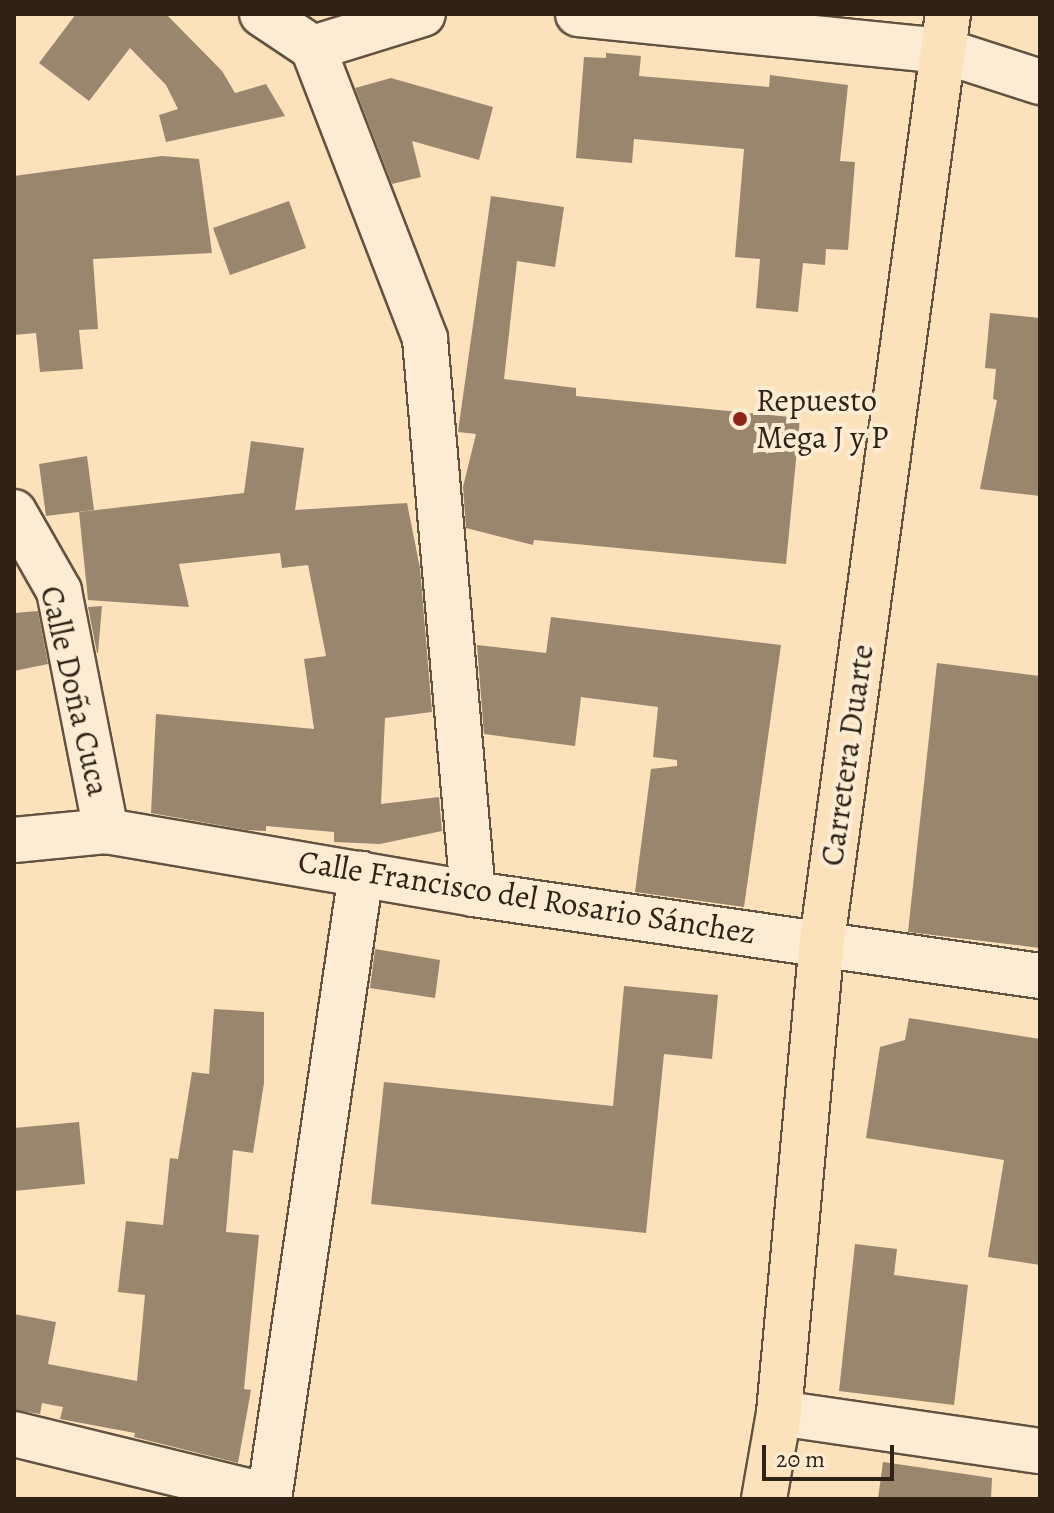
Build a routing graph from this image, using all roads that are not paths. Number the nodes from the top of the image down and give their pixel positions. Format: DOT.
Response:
graph roads {
  1 [pos="262,14"];
  2 [pos="423,14"];
  3 [pos="578,14"];
  4 [pos="946,32"];
  5 [pos="313,48"];
  6 [pos="1040,82"];
  7 [pos="14,512"];
  8 [pos="106,831"];
  9 [pos="14,840"];
  10 [pos="361,874"];
  11 [pos="473,894"];
  12 [pos="822,941"];
  13 [pos="1040,976"];
  14 [pos="779,1413"];
  15 [pos="14,1434"];
  16 [pos="1040,1451"];
  17 [pos="269,1497"];
  18 [pos="764,1499"];
  1 -- 5 [label="street"];
  2 -- 5 [label="street"];
  3 -- 4 [label="street"];
  4 -- 6 [label="street"];
  4 -- 12 [label="main road, Carretera Duarte"];
  5 -- 11 [label="street"];
  7 -- 8 [label="street, Calle Doña Cuca"];
  8 -- 9 [label="street, Calle Francisco del Rosario Sánchez"];
  8 -- 10 [label="street, Calle Francisco del Rosario Sánchez"];
  10 -- 11 [label="street, Calle Francisco del Rosario Sánchez"];
  10 -- 17 [label="street"];
  11 -- 12 [label="street, Calle Francisco del Rosario Sánchez"];
  12 -- 13 [label="street, Calle Francisco del Rosario Sánchez"];
  12 -- 14 [label="main road, Carretera Duarte"];
  14 -- 16 [label="street"];
  14 -- 18 [label="main road, Carretera Duarte"];
  15 -- 17 [label="street"];
}
